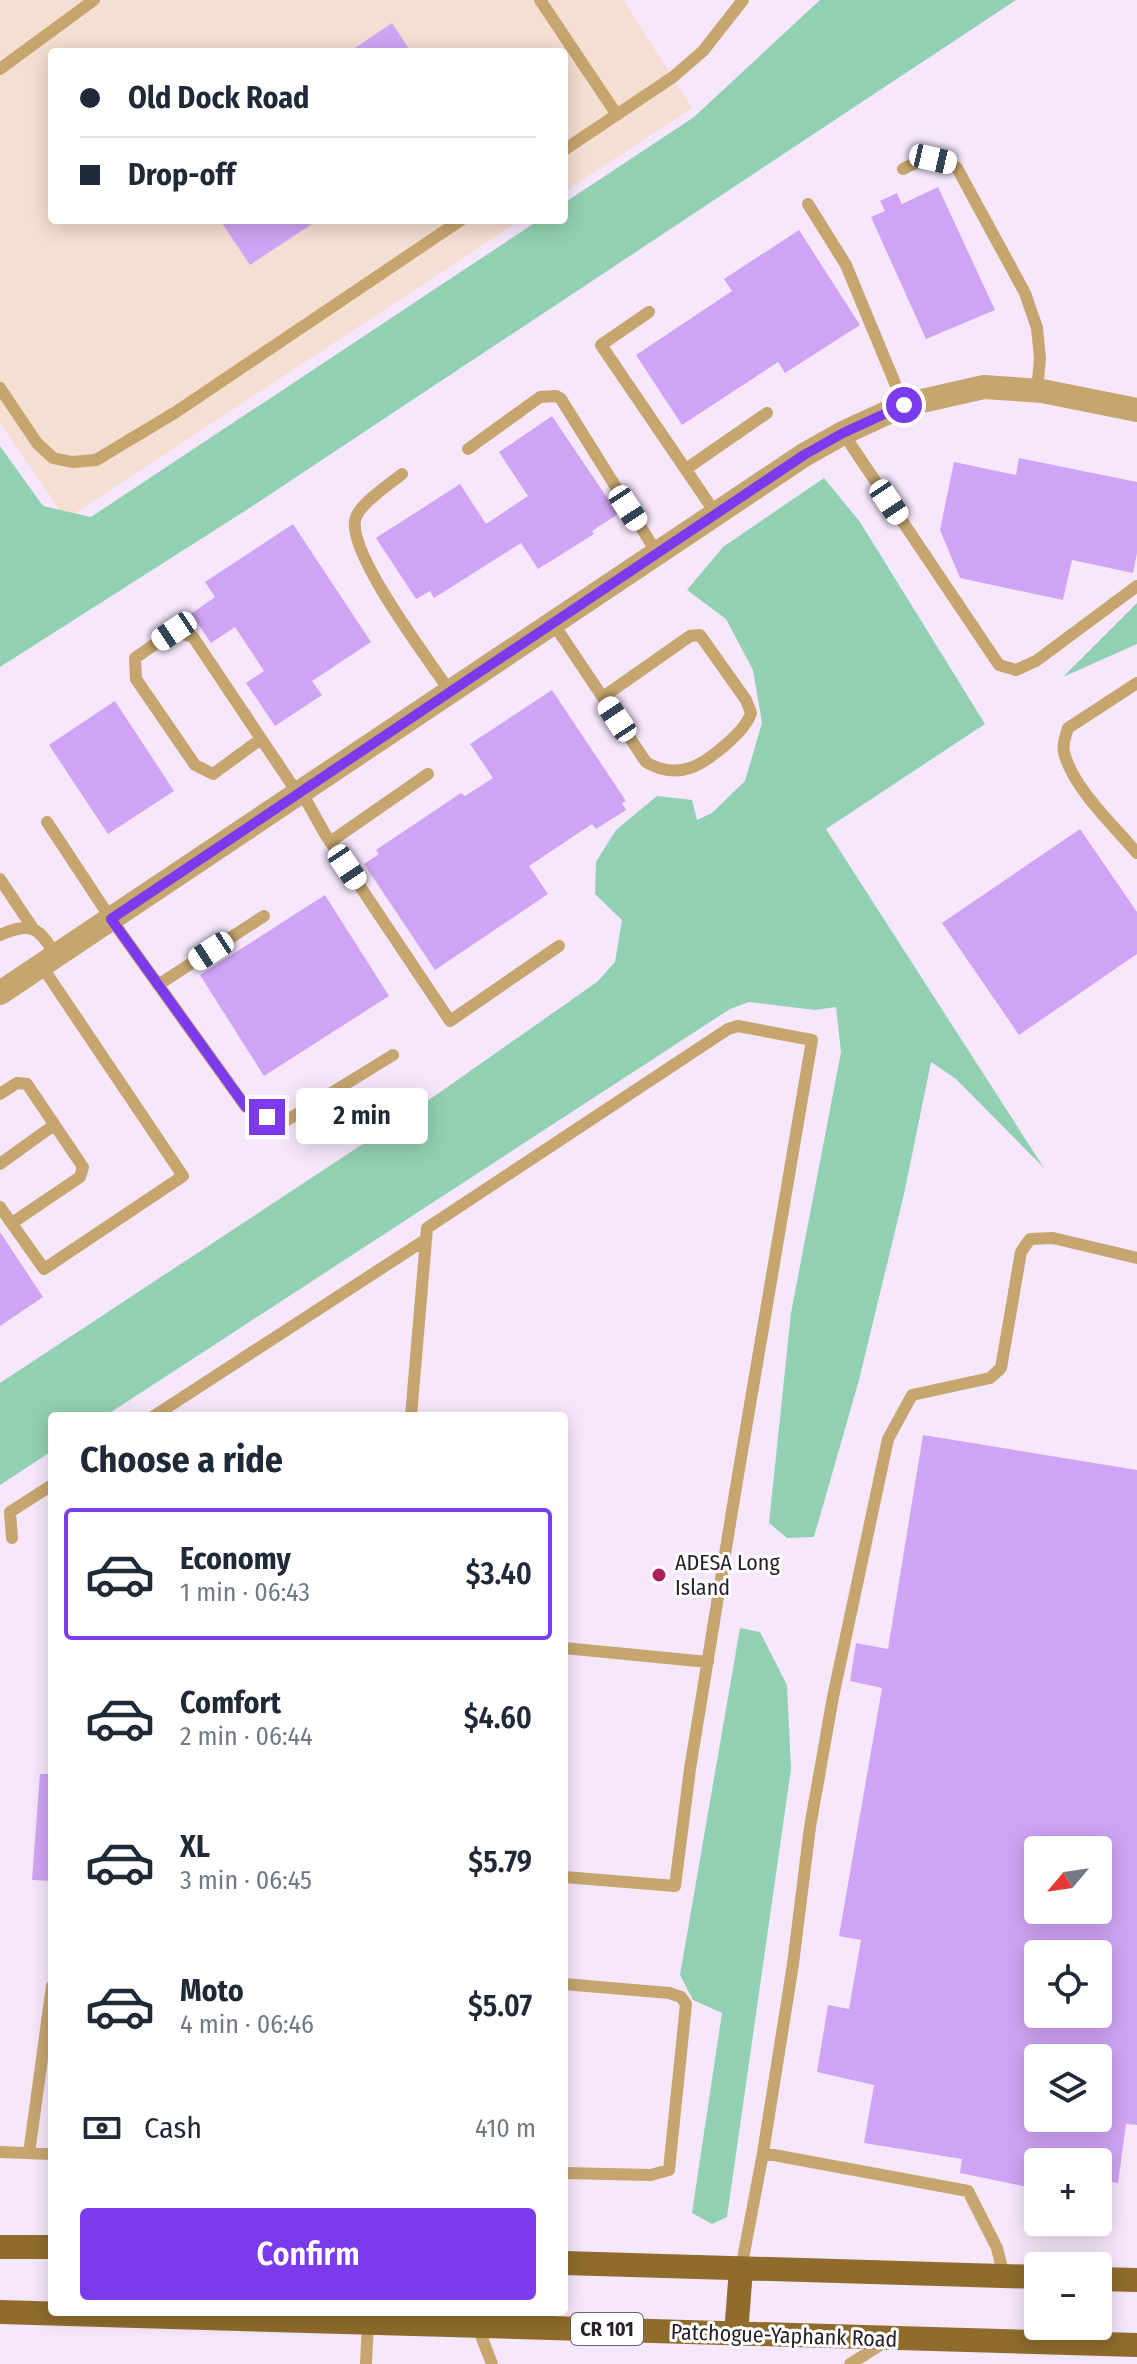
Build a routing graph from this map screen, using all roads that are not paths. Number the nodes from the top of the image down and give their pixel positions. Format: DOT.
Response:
graph roads {
  1 [pos="94,0"];
  2 [pos="540,0"];
  3 [pos="743,0"];
  4 [pos="0,69"];
  5 [pos="617,115"];
  6 [pos="568,147"];
  7 [pos="903,169"];
  8 [pos="808,204"];
  9 [pos="455,224"];
  10 [pos="649,312"];
  11 [pos="0,388"];
  12 [pos="1037,391"];
  13 [pos="904,405"];
  14 [pos="1137,410"];
  15 [pos="767,413"];
  16 [pos="843,433"];
  17 [pos="468,449"];
  18 [pos="686,469"];
  19 [pos="402,474"];
  20 [pos="716,514"];
  21 [pos="657,553"];
  22 [pos="1137,586"];
  23 [pos="553,623"];
  24 [pos="1137,683"];
  25 [pos="450,692"];
  26 [pos="603,697"];
  27 [pos="261,739"];
  28 [pos="428,774"];
  29 [pos="300,792"];
  30 [pos="47,822"];
  31 [pos="330,842"];
  32 [pos="1137,853"];
  33 [pos="0,879"];
  34 [pos="264,916"];
  35 [pos="111,919"];
  36 [pos="32,927"];
  37 [pos="0,935"];
  38 [pos="559,946"];
  39 [pos="48,960"];
  40 [pos="158,985"];
  41 [pos="0,993"];
  42 [pos="393,1055"];
  43 [pos="0,1094"];
  44 [pos="54,1125"];
  45 [pos="0,1164"];
  46 [pos="0,1207"];
  47 [pos="12,1223"];
  48 [pos="425,1240"];
  49 [pos="1137,1258"];
  50 [pos="160,1412"];
  51 [pos="411,1412"];
  52 [pos="48,1488"];
  53 [pos="12,1538"];
  54 [pos="568,1648"];
  55 [pos="708,1662"];
  56 [pos="568,1877"];
  57 [pos="568,1984"];
  58 [pos="48,2015"];
  59 [pos="0,2152"];
  60 [pos="29,2153"];
  61 [pos="763,2153"];
  62 [pos="48,2154"];
  63 [pos="568,2173"];
  64 [pos="0,2247"];
  65 [pos="48,2247"];
  66 [pos="568,2263"];
  67 [pos="741,2269"];
  68 [pos="1004,2276"];
  69 [pos="1024,2277"];
  70 [pos="1112,2279"];
  71 [pos="1137,2280"];
  72 [pos="0,2312"];
  73 [pos="48,2313"];
  74 [pos="147,2316"];
  75 [pos="368,2322"];
  76 [pos="477,2325"];
  77 [pos="736,2334"];
  78 [pos="890,2338"];
  79 [pos="1137,2345"];
  80 [pos="366,2364"];
  81 [pos="492,2364"];
  82 [pos="850,2364"];
  1 -- 4 [label="lane"];
  2 -- 5 [label="lane"];
  3 -- 5 [label="lane"];
  5 -- 6 [label="lane"];
  7 -- 12 [label="lane"];
  8 -- 13 [label="lane"];
  9 -- 11 [label="lane"];
  10 -- 18 [label="lane"];
  12 -- 13 [label="street"];
  12 -- 14 [label="street"];
  13 -- 16 [label="street"];
  15 -- 18 [label="lane"];
  16 -- 20 [label="street"];
  16 -- 22 [label="lane"];
  17 -- 21 [label="lane"];
  18 -- 20 [label="lane"];
  19 -- 25 [label="lane"];
  20 -- 21 [label="street"];
  21 -- 23 [label="street"];
  23 -- 25 [label="street"];
  23 -- 26 [label="lane"];
  24 -- 32 [label="lane"];
  25 -- 29 [label="street"];
  26 -- 26 [label="lane"];
  27 -- 27 [label="lane"];
  27 -- 29 [label="lane"];
  28 -- 31 [label="lane"];
  29 -- 31 [label="lane"];
  29 -- 35 [label="street"];
  30 -- 35 [label="lane"];
  31 -- 38 [label="lane"];
  33 -- 36 [label="lane"];
  34 -- 40 [label="lane"];
  35 -- 39 [label="street"];
  35 -- 40 [label="lane"];
  36 -- 37 [label="lane"];
  36 -- 39 [label="lane"];
  39 -- 41 [label="street"];
  39 -- 47 [label="lane"];
  40 -- 42 [label="lane"];
  43 -- 44 [label="lane"];
  44 -- 45 [label="lane"];
  44 -- 47 [label="lane"];
  46 -- 47 [label="lane"];
  48 -- 50 [label="lane"];
  48 -- 51 [label="lane"];
  48 -- 55 [label="lane"];
  49 -- 61 [label="lane"];
  52 -- 53 [label="lane"];
  54 -- 55 [label="lane"];
  55 -- 56 [label="lane"];
  57 -- 63 [label="lane"];
  58 -- 60 [label="lane"];
  59 -- 60 [label="lane"];
  60 -- 62 [label="lane"];
  61 -- 67 [label="lane"];
  61 -- 68 [label="lane"];
  64 -- 65 [label="main road"];
  66 -- 67 [label="main road"];
  67 -- 68 [label="main road"];
  67 -- 77 [label="main road"];
  68 -- 69 [label="main road"];
  70 -- 71 [label="main road"];
  72 -- 73 [label="main road, Patchogue-Yaphank Road / CR 101"];
  74 -- 75 [label="main road, Patchogue-Yaphank Road / CR 101"];
  75 -- 76 [label="main road, Patchogue-Yaphank Road / CR 101"];
  75 -- 80 [label="lane"];
  76 -- 77 [label="main road, Patchogue-Yaphank Road / CR 101"];
  76 -- 81 [label="lane"];
  77 -- 78 [label="main road, Patchogue-Yaphank Road / CR 101"];
  78 -- 79 [label="main road, Patchogue-Yaphank Road / CR 101"];
  78 -- 82 [label="lane"];
}
